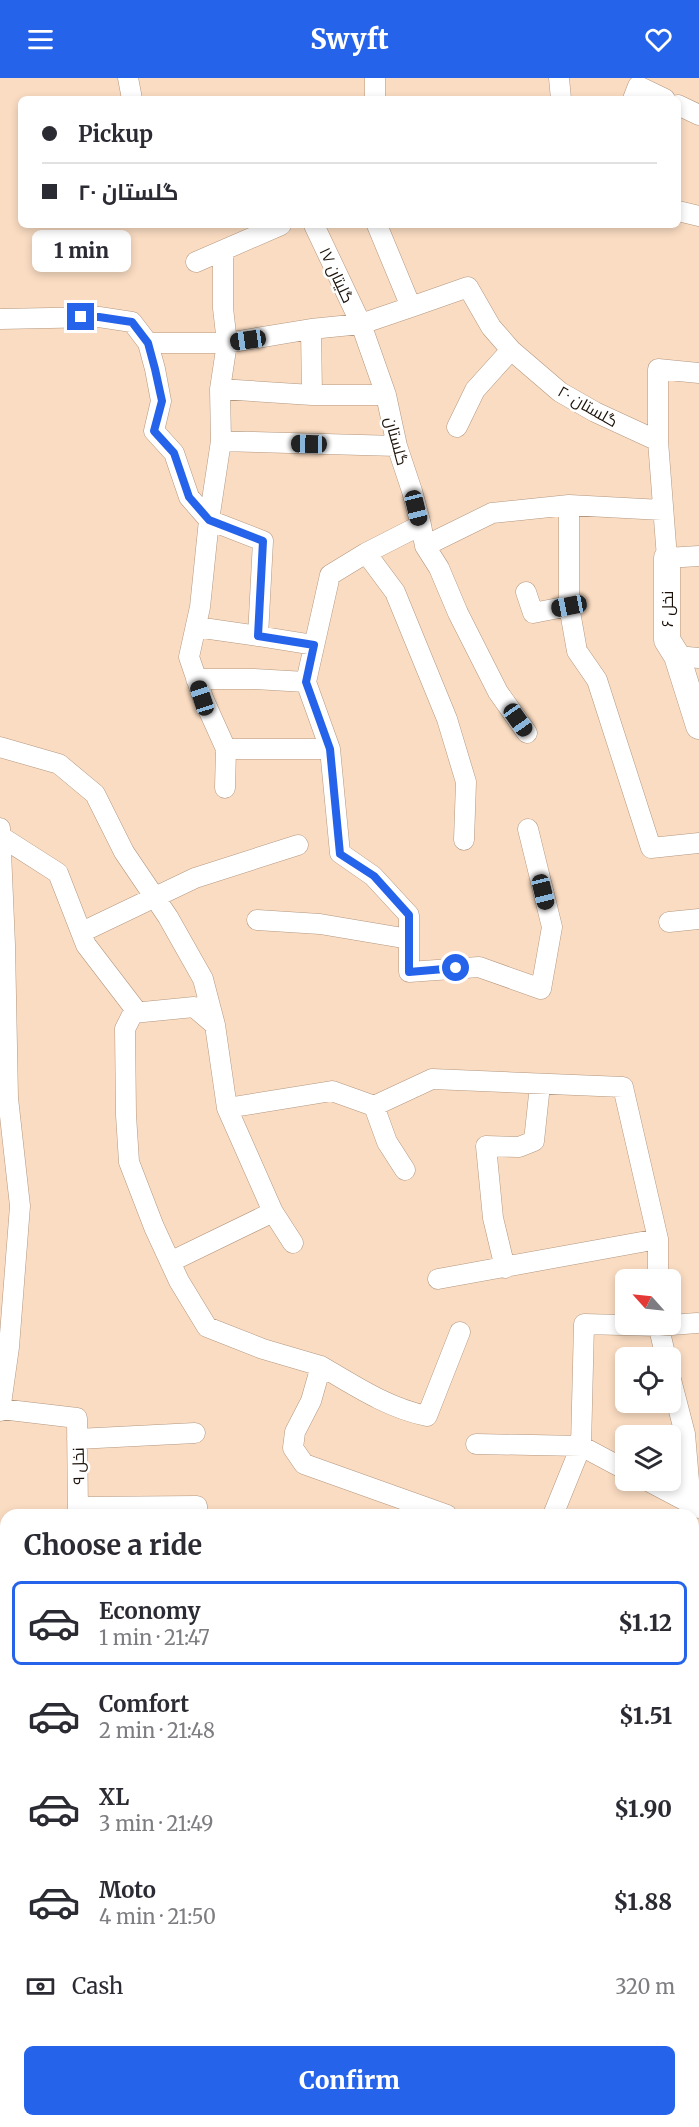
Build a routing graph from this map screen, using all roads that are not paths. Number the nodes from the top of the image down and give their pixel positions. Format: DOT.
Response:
graph roads {
  1 [pos="128,78"];
  2 [pos="375,78"];
  3 [pos="559,78"];
  4 [pos="131,96"];
  5 [pos="375,96"];
  6 [pos="562,96"];
  7 [pos="634,96"];
  8 [pos="659,96"];
  9 [pos="681,106"];
  10 [pos="699,115"];
  11 [pos="681,212"];
  12 [pos="699,216"];
  13 [pos="268,228"];
  14 [pos="315,228"];
  15 [pos="378,228"];
  16 [pos="223,252"];
  17 [pos="196,262"];
  18 [pos="411,307"];
  19 [pos="0,319"];
  20 [pos="361,324"];
  21 [pos="311,329"];
  22 [pos="148,343"];
  23 [pos="227,343"];
  24 [pos="511,350"];
  25 [pos="699,373"];
  26 [pos="220,389"];
  27 [pos="312,394"];
  28 [pos="386,395"];
  29 [pos="458,427"];
  30 [pos="221,441"];
  31 [pos="658,441"];
  32 [pos="397,446"];
  33 [pos="569,506"];
  34 [pos="662,510"];
  35 [pos="209,520"];
  36 [pos="421,525"];
  37 [pos="425,546"];
  38 [pos="366,553"];
  39 [pos="699,556"];
  40 [pos="667,558"];
  41 [pos="526,592"];
  42 [pos="569,606"];
  43 [pos="196,627"];
  44 [pos="258,636"];
  45 [pos="314,645"];
  46 [pos="688,657"];
  47 [pos="196,679"];
  48 [pos="306,682"];
  49 [pos="699,726"];
  50 [pos="527,733"];
  51 [pos="0,747"];
  52 [pos="226,748"];
  53 [pos="330,749"];
  54 [pos="225,788"];
  55 [pos="0,828"];
  56 [pos="528,830"];
  57 [pos="0,836"];
  58 [pos="464,840"];
  59 [pos="699,843"];
  60 [pos="297,845"];
  61 [pos="154,897"];
  62 [pos="699,919"];
  63 [pos="257,920"];
  64 [pos="669,922"];
  65 [pos="82,932"];
  66 [pos="409,939"];
  67 [pos="133,1013"];
  68 [pos="215,1025"];
  69 [pos="540,1085"];
  70 [pos="374,1106"];
  71 [pos="227,1108"];
  72 [pos="405,1170"];
  73 [pos="273,1212"];
  74 [pos="658,1239"];
  75 [pos="293,1243"];
  76 [pos="170,1262"];
  77 [pos="506,1268"];
  78 [pos="658,1269"];
  79 [pos="438,1279"];
  80 [pos="697,1323"];
  81 [pos="615,1324"];
  82 [pos="681,1324"];
  83 [pos="460,1332"];
  84 [pos="321,1366"];
  85 [pos="681,1404"];
  86 [pos="0,1410"];
  87 [pos="195,1433"];
  88 [pos="692,1433"];
  89 [pos="77,1440"];
  90 [pos="476,1444"];
  91 [pos="581,1446"];
  92 [pos="615,1464"];
  93 [pos="666,1491"];
  94 [pos="695,1506"];
  95 [pos="78,1509"];
  96 [pos="126,1509"];
  97 [pos="197,1509"];
  98 [pos="430,1509"];
  99 [pos="555,1509"];
  1 -- 4 [label="street"];
  2 -- 5 [label="street"];
  3 -- 6 [label="street"];
  7 -- 8 [label="street"];
  9 -- 10 [label="street"];
  11 -- 12 [label="street"];
  13 -- 16 [label="street"];
  14 -- 20 [label="street, گلیتان ۱۷"];
  15 -- 18 [label="street"];
  16 -- 17 [label="street"];
  16 -- 23 [label="street"];
  18 -- 20 [label="street"];
  18 -- 24 [label="street, گلستان ۲۰"];
  19 -- 22 [label="street"];
  20 -- 21 [label="street"];
  20 -- 28 [label="street, گلستان"];
  21 -- 23 [label="street"];
  21 -- 27 [label="street"];
  22 -- 23 [label="street"];
  22 -- 35 [label="street"];
  23 -- 26 [label="street"];
  24 -- 29 [label="street"];
  24 -- 31 [label="street, گلستان ۲۰"];
  25 -- 31 [label="street"];
  26 -- 27 [label="street"];
  26 -- 30 [label="street"];
  27 -- 28 [label="street"];
  28 -- 32 [label="street, گلستان"];
  30 -- 32 [label="street"];
  30 -- 35 [label="street"];
  31 -- 34 [label="street"];
  32 -- 36 [label="street, گلستان"];
  33 -- 34 [label="street"];
  33 -- 37 [label="street"];
  33 -- 42 [label="street"];
  34 -- 40 [label="street"];
  35 -- 43 [label="street"];
  35 -- 44 [label="street"];
  36 -- 37 [label="street, گلستان"];
  36 -- 38 [label="street"];
  37 -- 50 [label="street"];
  38 -- 45 [label="street"];
  38 -- 58 [label="street"];
  39 -- 40 [label="street"];
  40 -- 46 [label="street, نخل ۶"];
  41 -- 42 [label="street"];
  42 -- 59 [label="street"];
  43 -- 44 [label="street"];
  43 -- 47 [label="street"];
  44 -- 45 [label="street"];
  45 -- 48 [label="street"];
  46 -- 49 [label="street, نخل ۶"];
  47 -- 48 [label="street"];
  47 -- 52 [label="street"];
  48 -- 53 [label="street"];
  51 -- 61 [label="street"];
  52 -- 53 [label="street"];
  52 -- 54 [label="street"];
  53 -- 66 [label="street"];
  55 -- 57 [label="street"];
  56 -- 66 [label="street"];
  57 -- 65 [label="street"];
  57 -- 86 [label="street"];
  60 -- 61 [label="street"];
  61 -- 65 [label="street"];
  61 -- 68 [label="street"];
  62 -- 64 [label="street"];
  63 -- 66 [label="street"];
  65 -- 67 [label="street"];
  67 -- 68 [label="street"];
  67 -- 76 [label="street"];
  68 -- 71 [label="street"];
  69 -- 70 [label="street"];
  69 -- 74 [label="street"];
  69 -- 77 [label="street"];
  70 -- 71 [label="street"];
  70 -- 72 [label="street"];
  71 -- 73 [label="street"];
  73 -- 75 [label="street"];
  73 -- 76 [label="street"];
  74 -- 77 [label="street"];
  74 -- 78 [label="street"];
  76 -- 84 [label="street"];
  77 -- 79 [label="street"];
  80 -- 82 [label="street"];
  81 -- 91 [label="street"];
  83 -- 84 [label="street"];
  84 -- 98 [label="street"];
  85 -- 88 [label="street"];
  86 -- 89 [label="street, نخل ۹"];
  87 -- 89 [label="street"];
  88 -- 94 [label="street"];
  89 -- 95 [label="street, نخل ۹"];
  90 -- 91 [label="street"];
  91 -- 92 [label="street"];
  91 -- 99 [label="street"];
  93 -- 94 [label="street"];
  96 -- 97 [label="street"];
}
